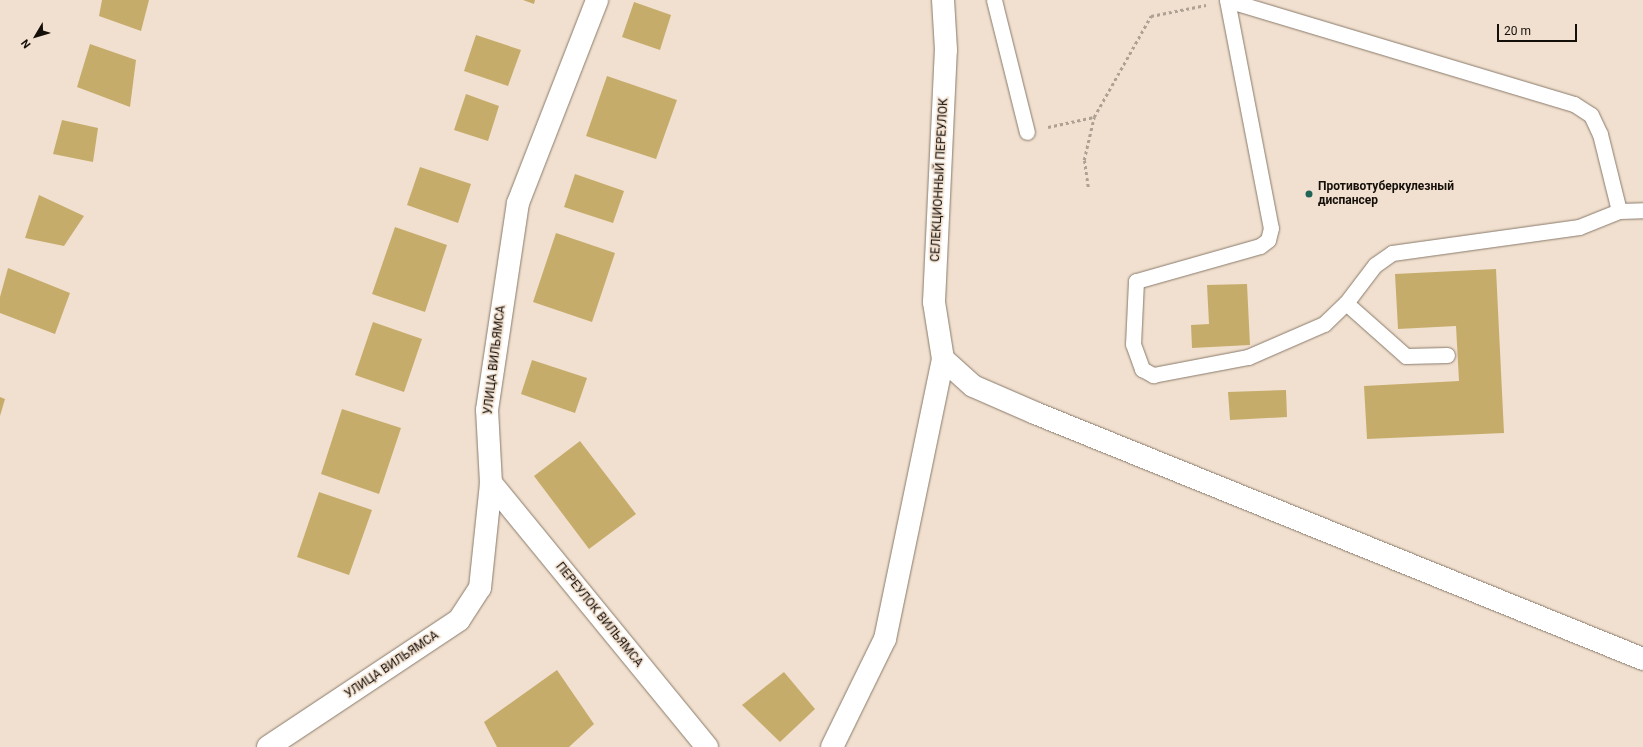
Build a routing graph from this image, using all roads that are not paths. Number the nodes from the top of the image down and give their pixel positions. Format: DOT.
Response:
graph roads {
  1 [pos="597,0"];
  2 [pos="943,0"];
  3 [pos="994,0"];
  4 [pos="1227,0"];
  5 [pos="1027,132"];
  6 [pos="1643,210"];
  7 [pos="1619,211"];
  8 [pos="1346,303"];
  9 [pos="1446,355"];
  10 [pos="943,359"];
  11 [pos="491,483"];
  12 [pos="1643,659"];
  13 [pos="268,747"];
  14 [pos="708,747"];
  15 [pos="832,747"];
  1 -- 11 [label="street, УЛИЦА ВИЛЬЯМСА"];
  2 -- 10 [label="street, СЕЛЕКЦИОННЫЙ ПЕРЕУЛОК"];
  3 -- 5 [label="lane"];
  4 -- 7 [label="lane"];
  4 -- 8 [label="lane"];
  6 -- 7 [label="lane"];
  7 -- 8 [label="lane"];
  8 -- 9 [label="lane"];
  10 -- 12 [label="street"];
  10 -- 15 [label="street"];
  11 -- 13 [label="street, УЛИЦА ВИЛЬЯМСА"];
  11 -- 14 [label="street, ПЕРЕУЛОК ВИЛЬЯМСА"];
}
